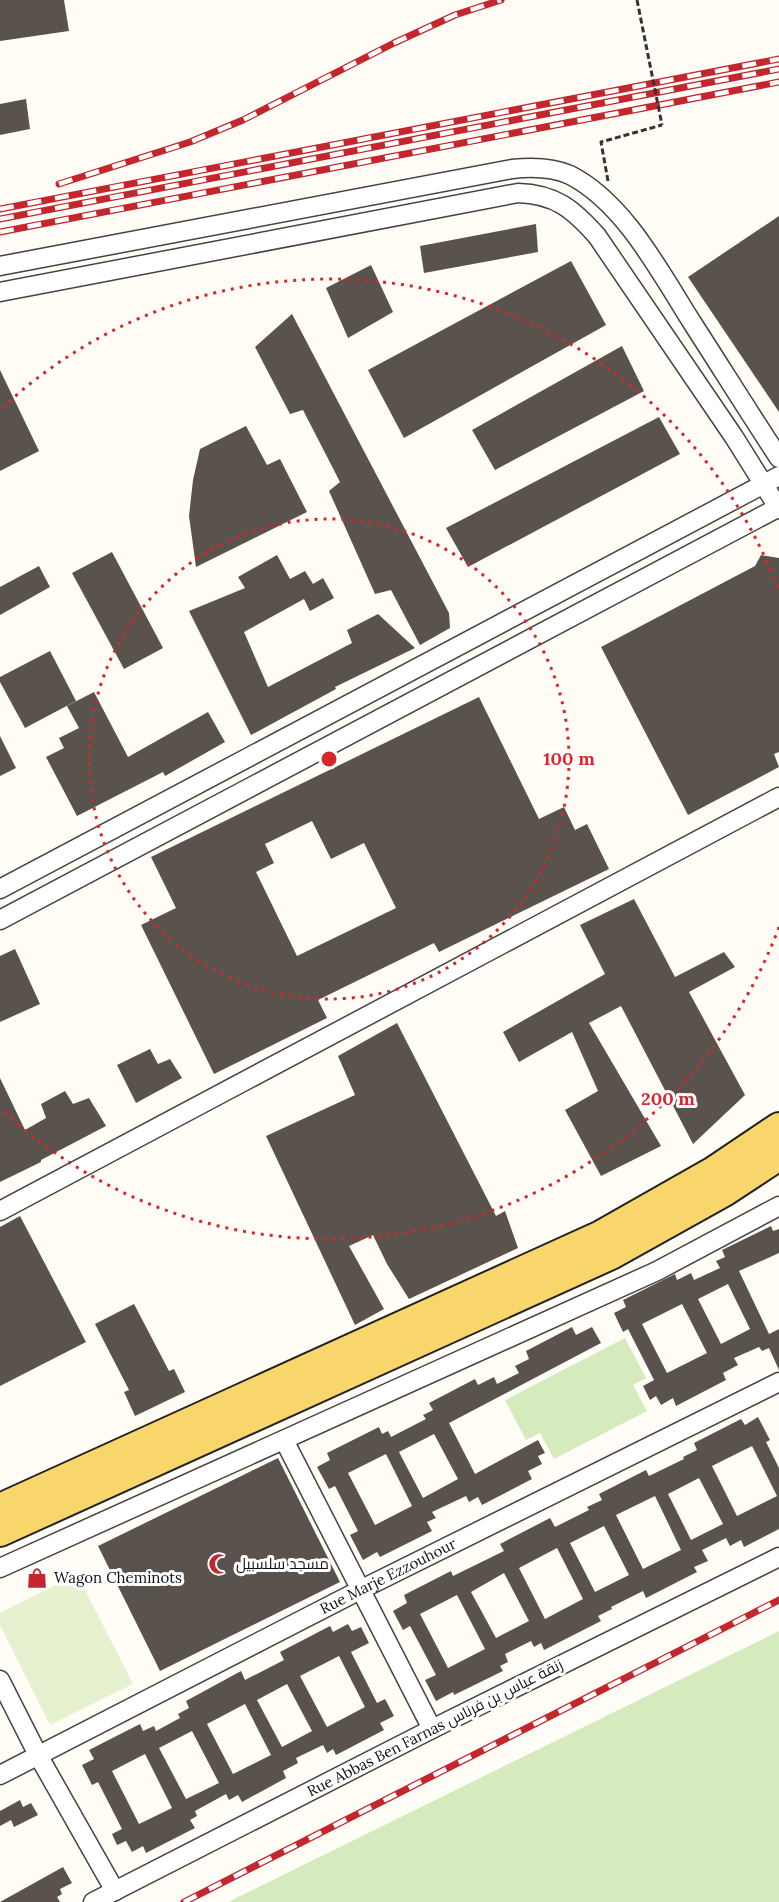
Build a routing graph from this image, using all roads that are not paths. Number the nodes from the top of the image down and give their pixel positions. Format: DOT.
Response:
graph roads {
  1 [pos="598,195"];
  2 [pos="579,217"];
  3 [pos="0,266"];
  4 [pos="0,292"];
  5 [pos="779,459"];
  6 [pos="771,480"];
  7 [pos="779,507"];
  8 [pos="276,743"];
  9 [pos="288,767"];
  10 [pos="779,796"];
  11 [pos="0,889"];
  12 [pos="0,920"];
  13 [pos="779,1127"];
  14 [pos="779,1156"];
  15 [pos="779,1206"];
  16 [pos="0,1211"];
  17 [pos="779,1382"];
  18 [pos="284,1440"];
  19 [pos="0,1508"];
  20 [pos="0,1532"];
  21 [pos="779,1557"];
  22 [pos="0,1568"];
  23 [pos="360,1590"];
  24 [pos="0,1680"];
  25 [pos="432,1729"];
  26 [pos="38,1755"];
  27 [pos="0,1775"];
  28 [pos="115,1891"];
  29 [pos="93,1902"];
  1 -- 2 [label="street"];
  1 -- 3 [label="street"];
  1 -- 5 [label="street"];
  2 -- 4 [label="street"];
  2 -- 6 [label="street"];
  6 -- 7 [label="street"];
  6 -- 8 [label="street"];
  7 -- 9 [label="street"];
  8 -- 9 [label="street"];
  8 -- 11 [label="street"];
  9 -- 12 [label="street"];
  10 -- 16 [label="street"];
  13 -- 19 [label="main road"];
  14 -- 20 [label="main road"];
  15 -- 18 [label="street"];
  17 -- 23 [label="street, Rue Marje Ezzouhour"];
  18 -- 22 [label="street"];
  18 -- 23 [label="street"];
  21 -- 25 [label="street, Rue Abbas Ben Farnas زنقة عباس بن فرناس"];
  23 -- 25 [label="street"];
  23 -- 26 [label="street, Rue Marje Ezzouhour"];
  24 -- 26 [label="street"];
  25 -- 28 [label="street, Rue Abbas Ben Farnas زنقة عباس بن فرناس"];
  26 -- 27 [label="street, Rue Marje Ezzouhour"];
  26 -- 28 [label="street"];
  28 -- 29 [label="street, Rue Abbas Ben Farnas زنقة عباس بن فرناس"];
}
